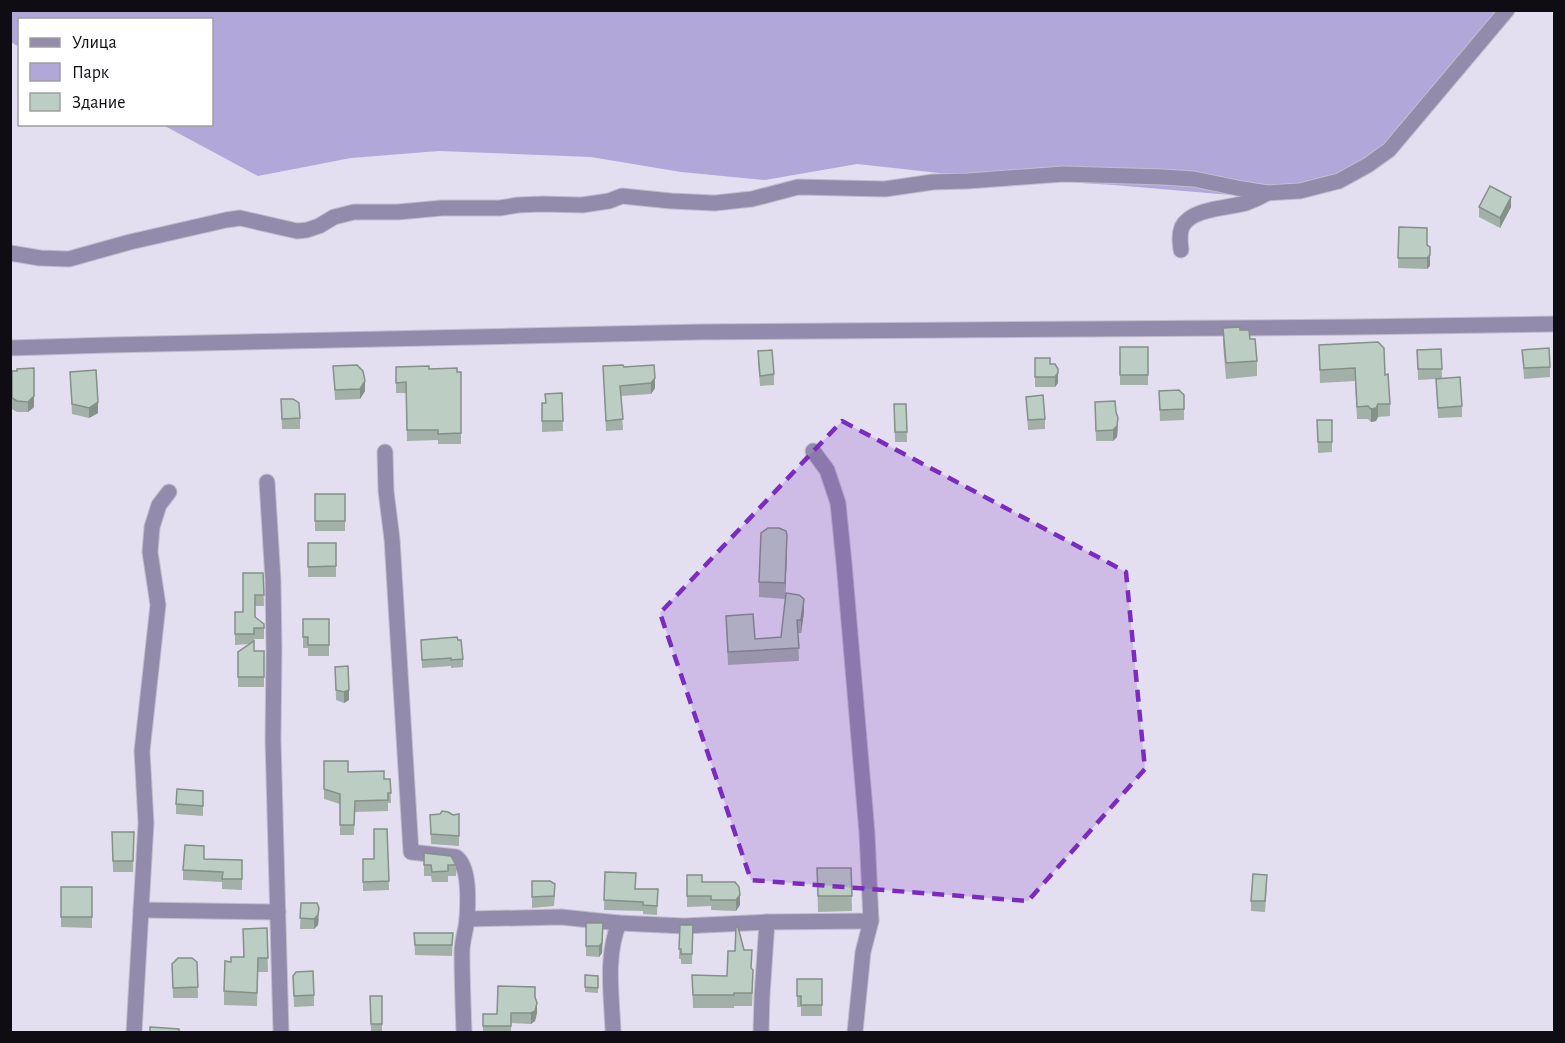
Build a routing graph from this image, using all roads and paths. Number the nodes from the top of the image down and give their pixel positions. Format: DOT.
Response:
graph roads {
  1 [pos="1507,10"];
  2 [pos="1268,193"];
  3 [pos="1181,250"];
  4 [pos="10,253"];
  5 [pos="1554,324"];
  6 [pos="10,348"];
  7 [pos="813,451"];
  8 [pos="385,452"];
  9 [pos="267,482"];
  10 [pos="169,492"];
  11 [pos="141,910"];
  12 [pos="278,912"];
  13 [pos="467,919"];
  14 [pos="871,921"];
  15 [pos="767,922"];
  16 [pos="619,923"];
  17 [pos="134,1032"];
  18 [pos="281,1032"];
  19 [pos="464,1032"];
  20 [pos="613,1032"];
  21 [pos="762,1032"];
  22 [pos="855,1032"];
  1 -- 2 [label="street"];
  2 -- 3 [label="street"];
  2 -- 4 [label="street"];
  5 -- 6 [label="street"];
  7 -- 14 [label="street"];
  8 -- 13 [label="street"];
  9 -- 12 [label="street"];
  10 -- 11 [label="street"];
  11 -- 12 [label="street"];
  11 -- 17 [label="street"];
  12 -- 18 [label="street"];
  13 -- 16 [label="street"];
  13 -- 19 [label="street"];
  14 -- 15 [label="street"];
  14 -- 22 [label="street"];
  15 -- 16 [label="street"];
  15 -- 21 [label="street"];
  16 -- 20 [label="street"];
}
